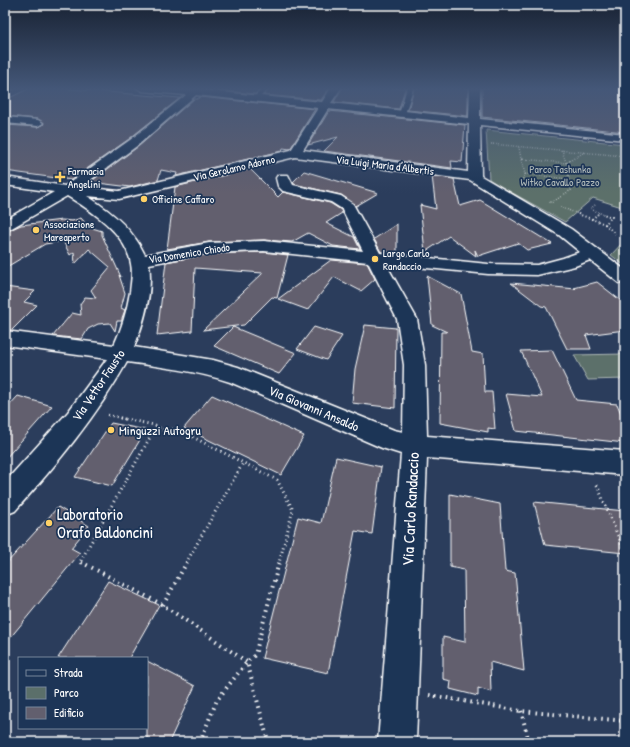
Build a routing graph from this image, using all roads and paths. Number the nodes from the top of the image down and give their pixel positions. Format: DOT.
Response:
graph roads {
  1 [pos="29,123"];
  2 [pos="157,123"];
  3 [pos="314,123"];
  4 [pos="475,123"];
  5 [pos="492,123"];
  6 [pos="38,124"];
  7 [pos="625,137"];
  8 [pos="475,143"];
  9 [pos="519,147"];
  10 [pos="562,150"];
  11 [pos="587,150"];
  12 [pos="584,152"];
  13 [pos="295,154"];
  14 [pos="625,156"];
  15 [pos="521,158"];
  16 [pos="566,163"];
  17 [pos="525,174"];
  18 [pos="474,177"];
  19 [pos="283,178"];
  20 [pos="523,179"];
  21 [pos="569,179"];
  22 [pos="5,181"];
  23 [pos="67,190"];
  24 [pos="119,195"];
  25 [pos="551,203"];
  26 [pos="546,205"];
  27 [pos="595,205"];
  28 [pos="102,213"];
  29 [pos="599,213"];
  30 [pos="592,219"];
  31 [pos="605,224"];
  32 [pos="5,226"];
  33 [pos="614,234"];
  34 [pos="593,253"];
  35 [pos="374,258"];
  36 [pos="140,261"];
  37 [pos="625,279"];
  38 [pos="5,338"];
  39 [pos="122,353"];
  40 [pos="115,416"];
  41 [pos="164,430"];
  42 [pos="414,446"];
  43 [pos="586,460"];
  44 [pos="243,463"];
  45 [pos="625,463"];
  46 [pos="5,502"];
  47 [pos="625,553"];
  48 [pos="163,605"];
  49 [pos="247,662"];
  50 [pos="400,686"];
  51 [pos="521,711"];
  52 [pos="625,721"];
  53 [pos="267,737"];
  54 [pos="200,742"];
  55 [pos="397,742"];
  56 [pos="530,742"];
  1 -- 6 [label="street"];
  2 -- 23 [label="street"];
  3 -- 13 [label="street"];
  4 -- 8 [label="street"];
  5 -- 7 [label="street"];
  8 -- 9 [label="path"];
  8 -- 18 [label="street"];
  9 -- 10 [label="path"];
  9 -- 15 [label="path"];
  10 -- 12 [label="path"];
  10 -- 16 [label="path"];
  11 -- 12 [label="path"];
  12 -- 14 [label="path"];
  12 -- 16 [label="path"];
  13 -- 18 [label="street, Via Luigi Maria d'Albertis"];
  13 -- 24 [label="street, Via Gerolamo Adorno"];
  15 -- 16 [label="path"];
  15 -- 17 [label="path"];
  16 -- 21 [label="path"];
  17 -- 20 [label="path"];
  17 -- 21 [label="path"];
  18 -- 34 [label="street"];
  19 -- 35 [label="street"];
  21 -- 25 [label="path"];
  22 -- 23 [label="street"];
  23 -- 24 [label="street"];
  23 -- 28 [label="street"];
  23 -- 32 [label="street"];
  24 -- 28 [label="street"];
  25 -- 26 [label="path"];
  25 -- 30 [label="path"];
  27 -- 29 [label="path"];
  28 -- 36 [label="street"];
  29 -- 30 [label="path"];
  29 -- 31 [label="path"];
  30 -- 31 [label="path"];
  31 -- 33 [label="path"];
  34 -- 35 [label="street"];
  34 -- 37 [label="street"];
  35 -- 36 [label="street, Via Domenico Chiodo"];
  35 -- 42 [label="street, Via Carlo Randaccio"];
  36 -- 39 [label="street, Via Vettor Fausto"];
  38 -- 39 [label="street, Via Giovanni Ansaldo"];
  39 -- 42 [label="street, Via Giovanni Ansaldo"];
  39 -- 46 [label="street, Via Vettor Fausto"];
  40 -- 41 [label="path"];
  41 -- 44 [label="path"];
  41 -- 48 [label="path"];
  42 -- 43 [label="street, Via Giovanni Ansaldo"];
  42 -- 50 [label="street, Via Carlo Randaccio"];
  43 -- 45 [label="street, Via Giovanni Ansaldo"];
  43 -- 47 [label="path"];
  44 -- 48 [label="path"];
  44 -- 49 [label="path"];
  48 -- 49 [label="path"];
  49 -- 53 [label="path"];
  49 -- 54 [label="path"];
  50 -- 51 [label="path"];
  50 -- 55 [label="street, Via Carlo Randaccio"];
  51 -- 52 [label="path"];
  51 -- 56 [label="path"];
}
